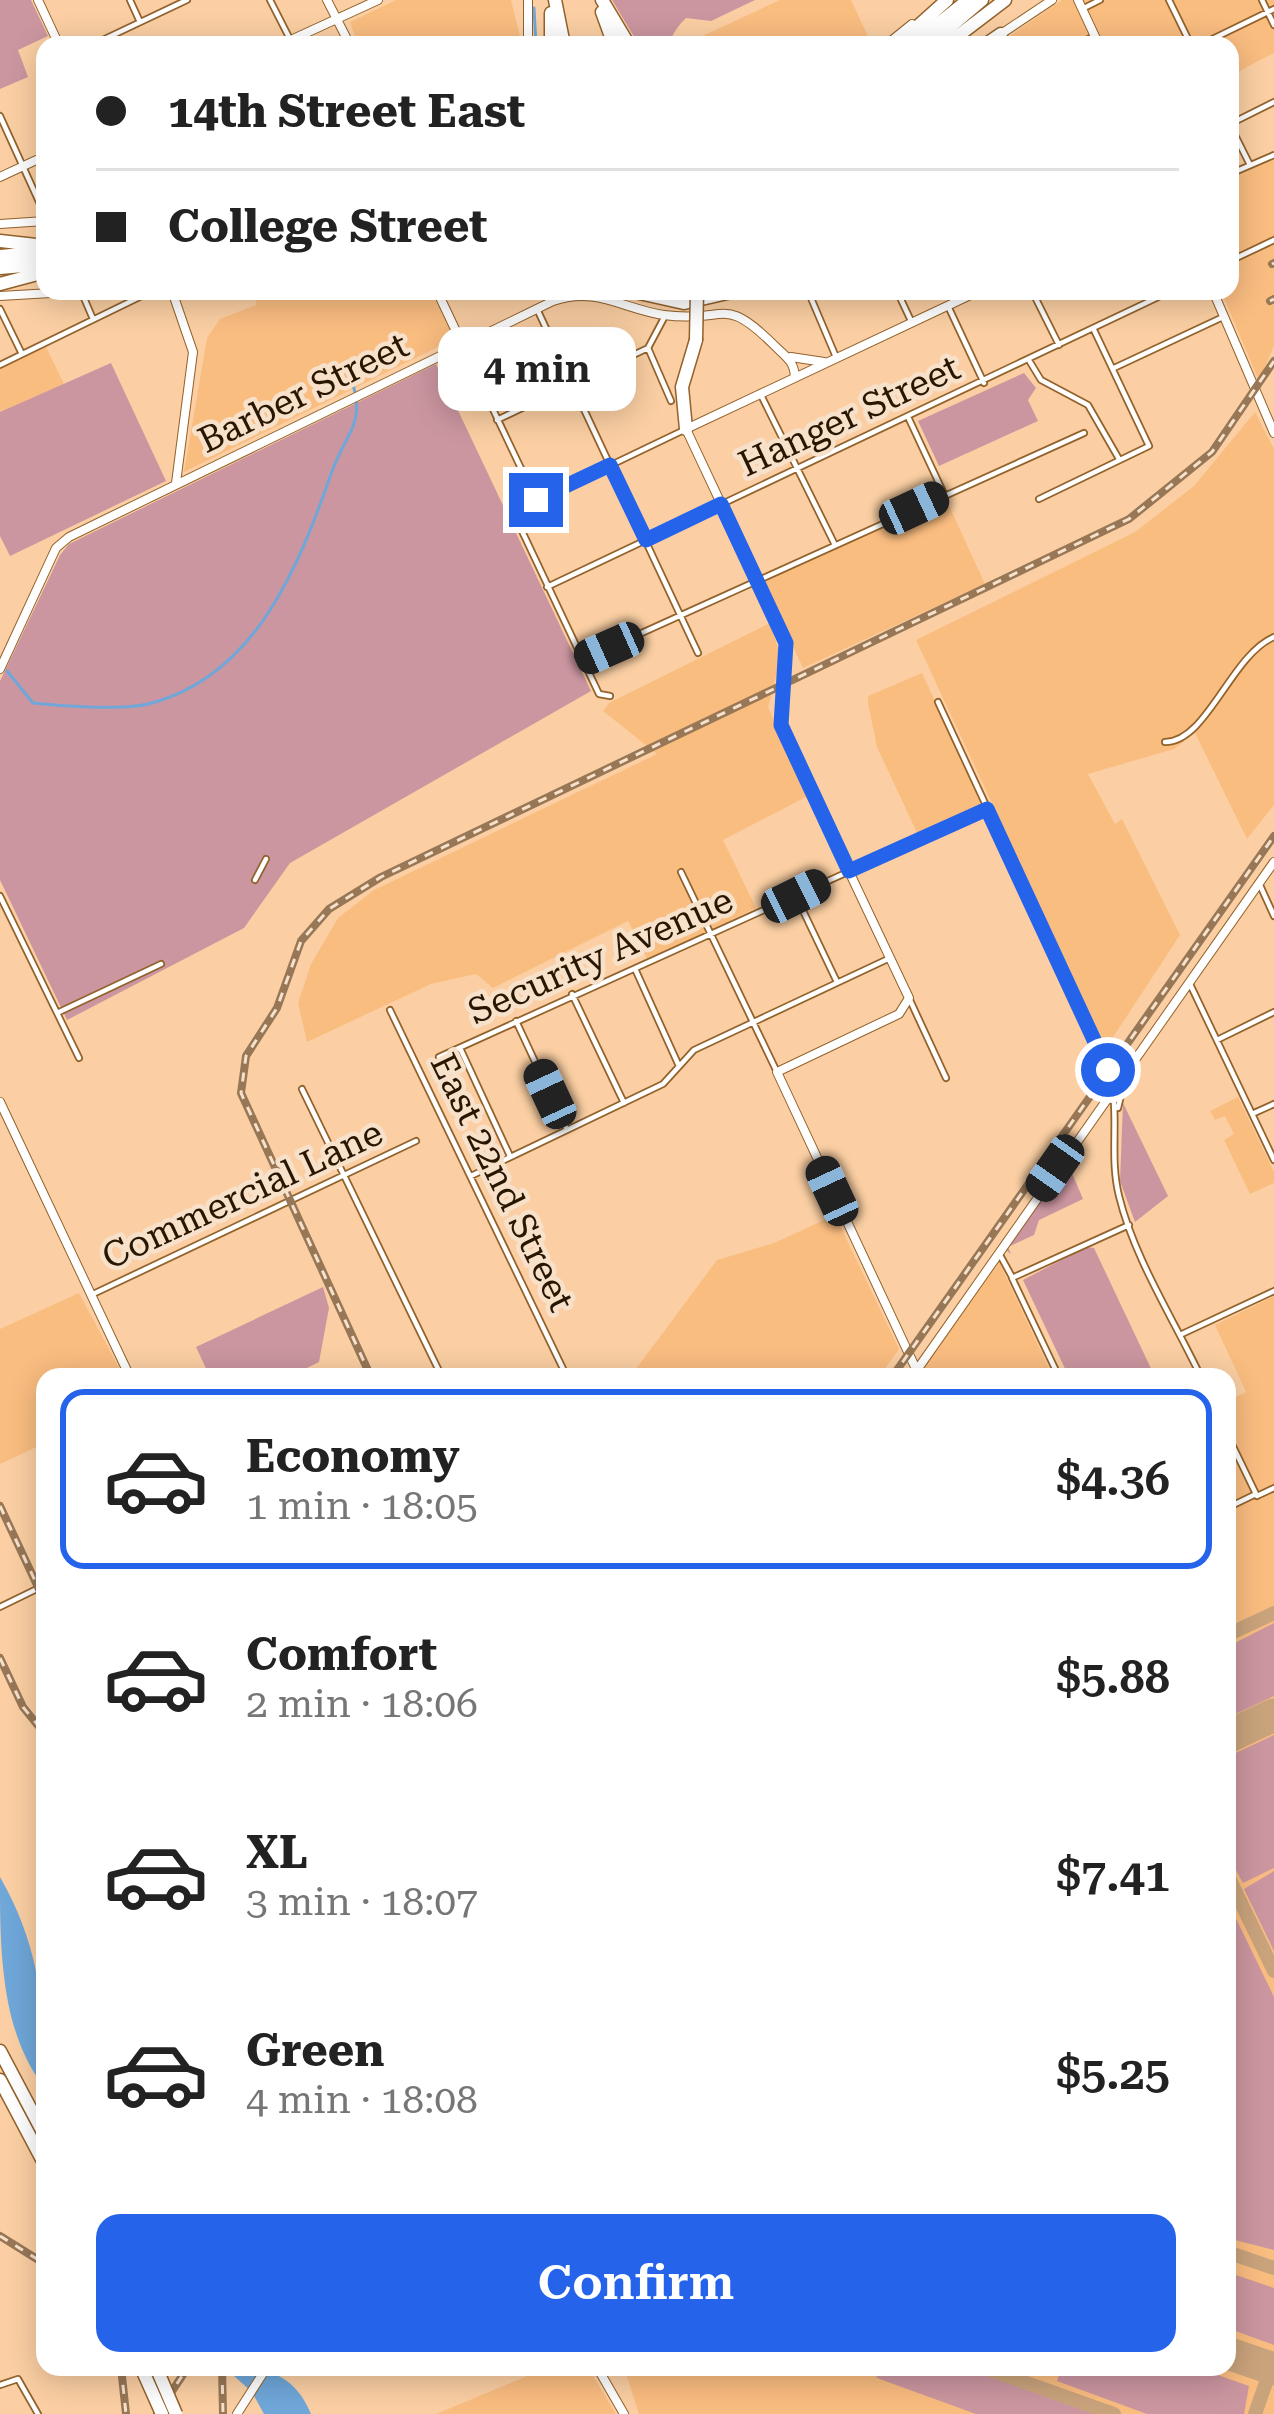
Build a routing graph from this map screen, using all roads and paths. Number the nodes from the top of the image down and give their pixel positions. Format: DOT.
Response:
graph roads {
  1 [pos="38,0"];
  2 [pos="130,0"];
  3 [pos="187,0"];
  4 [pos="270,0"];
  5 [pos="327,0"];
  6 [pos="378,0"];
  7 [pos="528,0"];
  8 [pos="553,0"];
  9 [pos="600,0"];
  10 [pos="943,0"];
  11 [pos="968,0"];
  12 [pos="982,0"];
  13 [pos="1005,0"];
  14 [pos="1052,0"];
  15 [pos="1100,0"];
  16 [pos="1169,0"];
  17 [pos="1262,0"];
  18 [pos="1080,4"];
  19 [pos="1271,10"];
  20 [pos="337,19"];
  21 [pos="140,22"];
  22 [pos="978,23"];
  23 [pos="1274,25"];
  24 [pos="1001,34"];
  25 [pos="54,36"];
  26 [pos="111,36"];
  27 [pos="288,36"];
  28 [pos="305,36"];
  29 [pos="346,36"];
  30 [pos="528,36"];
  31 [pos="551,36"];
  32 [pos="562,36"];
  33 [pos="611,36"];
  34 [pos="623,36"];
  35 [pos="897,36"];
  36 [pos="906,36"];
  37 [pos="923,36"];
  38 [pos="939,36"];
  39 [pos="959,36"];
  40 [pos="966,36"];
  41 [pos="998,36"];
  42 [pos="1094,36"];
  43 [pos="1191,36"];
  44 [pos="1215,36"];
  45 [pos="1274,102"];
  46 [pos="0,116"];
  47 [pos="1239,120"];
  48 [pos="1239,142"];
  49 [pos="1274,155"];
  50 [pos="36,160"];
  51 [pos="1250,165"];
  52 [pos="24,166"];
  53 [pos="1239,170"];
  54 [pos="0,177"];
  55 [pos="36,196"];
  56 [pos="36,219"];
  57 [pos="0,224"];
  58 [pos="1274,240"];
  59 [pos="0,241"];
  60 [pos="36,247"];
  61 [pos="36,250"];
  62 [pos="0,256"];
  63 [pos="1239,257"];
  64 [pos="0,268"];
  65 [pos="36,268"];
  66 [pos="36,271"];
  67 [pos="0,284"];
  68 [pos="36,294"];
  69 [pos="0,296"];
  70 [pos="86,300"];
  71 [pos="133,300"];
  72 [pos="175,300"];
  73 [pos="441,300"];
  74 [pos="569,300"];
  75 [pos="611,300"];
  76 [pos="697,300"];
  77 [pos="812,300"];
  78 [pos="901,300"];
  79 [pos="960,300"];
  80 [pos="1036,300"];
  81 [pos="1153,300"];
  82 [pos="1216,300"];
  83 [pos="948,306"];
  84 [pos="0,309"];
  85 [pos="537,309"];
  86 [pos="665,315"];
  87 [pos="1223,317"];
  88 [pos="93,319"];
  89 [pos="912,323"];
  90 [pos="1094,330"];
  91 [pos="462,344"];
  92 [pos="1059,347"];
  93 [pos="648,348"];
  94 [pos="784,354"];
  95 [pos="22,355"];
  96 [pos="836,358"];
  97 [pos="799,360"];
  98 [pos="1030,362"];
  99 [pos="825,363"];
  100 [pos="0,365"];
  101 [pos="1113,368"];
  102 [pos="800,375"];
  103 [pos="984,383"];
  104 [pos="572,384"];
  105 [pos="760,393"];
  106 [pos="676,405"];
  107 [pos="909,419"];
  108 [pos="497,420"];
  109 [pos="702,420"];
  110 [pos="686,429"];
  111 [pos="1084,433"];
  112 [pos="1274,433"];
  113 [pos="1119,460"];
  114 [pos="610,465"];
  115 [pos="798,470"];
  116 [pos="175,485"];
  117 [pos="944,494"];
  118 [pos="1040,499"];
  119 [pos="536,500"];
  120 [pos="721,504"];
  121 [pos="646,540"];
  122 [pos="834,543"];
  123 [pos="757,578"];
  124 [pos="548,587"];
  125 [pos="680,616"];
  126 [pos="1274,637"];
  127 [pos="698,652"];
  128 [pos="582,661"];
  129 [pos="0,669"];
  130 [pos="610,696"];
  131 [pos="938,702"];
  132 [pos="1165,742"];
  133 [pos="987,809"];
  134 [pos="266,859"];
  135 [pos="1274,862"];
  136 [pos="849,871"];
  137 [pos="681,872"];
  138 [pos="255,880"];
  139 [pos="1259,883"];
  140 [pos="0,896"];
  141 [pos="796,896"];
  142 [pos="1274,916"];
  143 [pos="711,936"];
  144 [pos="890,958"];
  145 [pos="160,964"];
  146 [pos="636,971"];
  147 [pos="837,982"];
  148 [pos="1189,982"];
  149 [pos="572,994"];
  150 [pos="908,998"];
  151 [pos="390,1010"];
  152 [pos="1274,1012"];
  153 [pos="56,1013"];
  154 [pos="516,1021"];
  155 [pos="752,1023"];
  156 [pos="1217,1040"];
  157 [pos="460,1048"];
  158 [pos="1102,1053"];
  159 [pos="1134,1056"];
  160 [pos="439,1057"];
  161 [pos="79,1058"];
  162 [pos="679,1066"];
  163 [pos="776,1072"];
  164 [pos="946,1078"];
  165 [pos="1114,1086"];
  166 [pos="302,1089"];
  167 [pos="0,1102"];
  168 [pos="624,1102"];
  169 [pos="1274,1104"];
  170 [pos="1095,1111"];
  171 [pos="1117,1114"];
  172 [pos="1252,1114"];
  173 [pos="567,1130"];
  174 [pos="416,1141"];
  175 [pos="510,1156"];
  176 [pos="1274,1160"];
  177 [pos="344,1174"];
  178 [pos="471,1176"];
  179 [pos="1129,1225"];
  180 [pos="997,1250"];
  181 [pos="1012,1278"];
  182 [pos="1274,1291"];
  183 [pos="91,1295"];
  184 [pos="1181,1335"];
  185 [pos="126,1368"];
  186 [pos="438,1368"];
  187 [pos="563,1368"];
  188 [pos="912,1368"];
  189 [pos="917,1368"];
  190 [pos="1055,1368"];
  191 [pos="1197,1368"];
  192 [pos="1236,1453"];
  193 [pos="1274,1488"];
  194 [pos="1256,1494"];
  195 [pos="1236,1504"];
  196 [pos="36,1589"];
  197 [pos="0,1606"];
  198 [pos="0,2051"];
  199 [pos="0,2080"];
  200 [pos="36,2119"];
  201 [pos="36,2148"];
  202 [pos="145,2376"];
  203 [pos="160,2376"];
  204 [pos="261,2376"];
  205 [pos="602,2376"];
  206 [pos="0,2385"];
  207 [pos="239,2410"];
  208 [pos="38,2414"];
  209 [pos="162,2414"];
  210 [pos="176,2414"];
  211 [pos="624,2414"];
  1 -- 25 [label="main road"];
  2 -- 21 [label="street"];
  3 -- 21 [label="street"];
  4 -- 27 [label="street"];
  5 -- 20 [label="main road"];
  6 -- 20 [label="main road"];
  7 -- 30 [label="main road"];
  8 -- 31 [label="highway"];
  8 -- 32 [label="highway"];
  9 -- 33 [label="highway"];
  9 -- 34 [label="highway"];
  10 -- 35 [label="main road"];
  10 -- 36 [label="highway"];
  11 -- 37 [label="highway"];
  12 -- 38 [label="highway"];
  13 -- 22 [label="highway"];
  14 -- 24 [label="main road"];
  15 -- 18 [label="street"];
  16 -- 43 [label="street"];
  17 -- 19 [label="street"];
  18 -- 42 [label="main road"];
  19 -- 23 [label="street"];
  19 -- 44 [label="street"];
  20 -- 28 [label="main road"];
  20 -- 29 [label="main road"];
  21 -- 26 [label="street"];
  22 -- 39 [label="highway"];
  22 -- 40 [label="highway"];
  24 -- 41 [label="highway"];
  45 -- 47 [label="street"];
  46 -- 52 [label="street"];
  48 -- 51 [label="street"];
  49 -- 51 [label="street"];
  50 -- 52 [label="main road"];
  51 -- 53 [label="street"];
  52 -- 54 [label="main road"];
  52 -- 55 [label="street"];
  56 -- 57 [label="main road"];
  58 -- 63 [label="street"];
  59 -- 60 [label="highway"];
  61 -- 62 [label="highway"];
  64 -- 65 [label="highway"];
  66 -- 67 [label="highway"];
  68 -- 69 [label="main road"];
  70 -- 88 [label="street"];
  71 -- 88 [label="street"];
  72 -- 116 [label="main road"];
  73 -- 91 [label="main road"];
  74 -- 85 [label="main road, Barber Street"];
  75 -- 86 [label="main road, Barber Street"];
  76 -- 106 [label="highway, bridge"];
  77 -- 96 [label="street"];
  78 -- 89 [label="street"];
  79 -- 83 [label="main road"];
  80 -- 92 [label="street"];
  81 -- 90 [label="street, Hanger Street"];
  82 -- 87 [label="main road"];
  83 -- 89 [label="main road"];
  83 -- 103 [label="street"];
  84 -- 95 [label="street"];
  85 -- 91 [label="main road, Barber Street"];
  85 -- 104 [label="street"];
  86 -- 93 [label="street"];
  86 -- 94 [label="main road, Barber Street"];
  87 -- 101 [label="street"];
  87 -- 112 [label="main road"];
  88 -- 95 [label="street"];
  89 -- 96 [label="main road"];
  90 -- 92 [label="street, Hanger Street"];
  90 -- 101 [label="street"];
  91 -- 108 [label="street"];
  91 -- 116 [label="main road, Barber Street"];
  92 -- 98 [label="street, Hanger Street"];
  93 -- 104 [label="street"];
  93 -- 106 [label="street"];
  94 -- 97 [label="main road, Barber Street"];
  94 -- 102 [label="main road, Barber Street"];
  95 -- 100 [label="street"];
  96 -- 99 [label="main road"];
  97 -- 99 [label="main road, Barber Street"];
  97 -- 102 [label="main road"];
  98 -- 103 [label="street, Hanger Street"];
  98 -- 113 [label="street"];
  99 -- 102 [label="main road"];
  101 -- 113 [label="street"];
  102 -- 105 [label="main road"];
  103 -- 107 [label="street, Hanger Street"];
  104 -- 108 [label="street"];
  104 -- 114 [label="street"];
  105 -- 109 [label="main road"];
  105 -- 115 [label="street"];
  106 -- 109 [label="highway"];
  106 -- 110 [label="highway"];
  107 -- 115 [label="street, Hanger Street"];
  107 -- 117 [label="street"];
  108 -- 119 [label="street"];
  109 -- 110 [label="main road"];
  110 -- 114 [label="street"];
  110 -- 120 [label="main road"];
  111 -- 117 [label="street"];
  113 -- 118 [label="street"];
  114 -- 119 [label="street"];
  114 -- 121 [label="street"];
  115 -- 120 [label="street, Hanger Street"];
  115 -- 122 [label="street"];
  116 -- 129 [label="main road, Barber Street"];
  117 -- 122 [label="street"];
  119 -- 124 [label="street"];
  120 -- 121 [label="street, Hanger Street"];
  120 -- 123 [label="main road"];
  121 -- 124 [label="street, Hanger Street"];
  121 -- 125 [label="street"];
  122 -- 123 [label="street"];
  123 -- 125 [label="street"];
  123 -- 136 [label="main road"];
  124 -- 128 [label="street"];
  125 -- 127 [label="street"];
  125 -- 128 [label="street"];
  126 -- 132 [label="street"];
  128 -- 130 [label="street"];
  131 -- 133 [label="street"];
  133 -- 136 [label="street, Security Avenue"];
  133 -- 158 [label="street"];
  134 -- 138 [label="street"];
  135 -- 139 [label="main road"];
  136 -- 141 [label="street, Security Avenue"];
  136 -- 144 [label="main road"];
  137 -- 143 [label="street"];
  139 -- 142 [label="street"];
  139 -- 148 [label="main road"];
  140 -- 153 [label="street"];
  141 -- 143 [label="street, Security Avenue"];
  141 -- 147 [label="street"];
  143 -- 146 [label="street, Security Avenue"];
  143 -- 155 [label="street"];
  144 -- 147 [label="street"];
  144 -- 150 [label="main road"];
  145 -- 153 [label="street"];
  146 -- 149 [label="street, Security Avenue"];
  146 -- 162 [label="street"];
  147 -- 155 [label="street"];
  148 -- 156 [label="street"];
  148 -- 159 [label="main road"];
  149 -- 154 [label="street, Security Avenue"];
  149 -- 168 [label="street"];
  150 -- 163 [label="main road"];
  150 -- 164 [label="street"];
  151 -- 178 [label="street, East 22nd Street"];
  152 -- 156 [label="street"];
  153 -- 161 [label="street"];
  154 -- 157 [label="street, Security Avenue"];
  154 -- 173 [label="street"];
  155 -- 162 [label="street"];
  155 -- 163 [label="street"];
  156 -- 172 [label="street"];
  157 -- 160 [label="street, Security Avenue"];
  157 -- 175 [label="street"];
  158 -- 159 [label="street"];
  158 -- 165 [label="street"];
  159 -- 165 [label="main road"];
  159 -- 171 [label="street"];
  162 -- 168 [label="street"];
  163 -- 188 [label="main road"];
  165 -- 170 [label="main road"];
  165 -- 171 [label="street"];
  166 -- 177 [label="street"];
  167 -- 183 [label="main road"];
  168 -- 173 [label="street"];
  169 -- 172 [label="street"];
  170 -- 171 [label="street"];
  170 -- 180 [label="main road"];
  171 -- 179 [label="street"];
  172 -- 176 [label="street"];
  173 -- 175 [label="street"];
  174 -- 177 [label="street, Commercial Lane"];
  175 -- 178 [label="street"];
  177 -- 183 [label="street, Commercial Lane"];
  177 -- 186 [label="street"];
  178 -- 187 [label="street, East 22nd Street"];
  179 -- 181 [label="street"];
  179 -- 184 [label="street"];
  180 -- 181 [label="street"];
  180 -- 189 [label="main road"];
  181 -- 190 [label="street"];
  182 -- 184 [label="street"];
  183 -- 185 [label="main road"];
  184 -- 191 [label="street"];
  192 -- 194 [label="street"];
  193 -- 194 [label="street"];
  194 -- 195 [label="street"];
  196 -- 197 [label="street"];
  198 -- 200 [label="highway"];
  199 -- 201 [label="highway"];
  202 -- 209 [label="highway, bridge"];
  203 -- 210 [label="highway, bridge"];
  204 -- 207 [label="main road"];
  205 -- 211 [label="main road"];
  206 -- 208 [label="street"];
}
